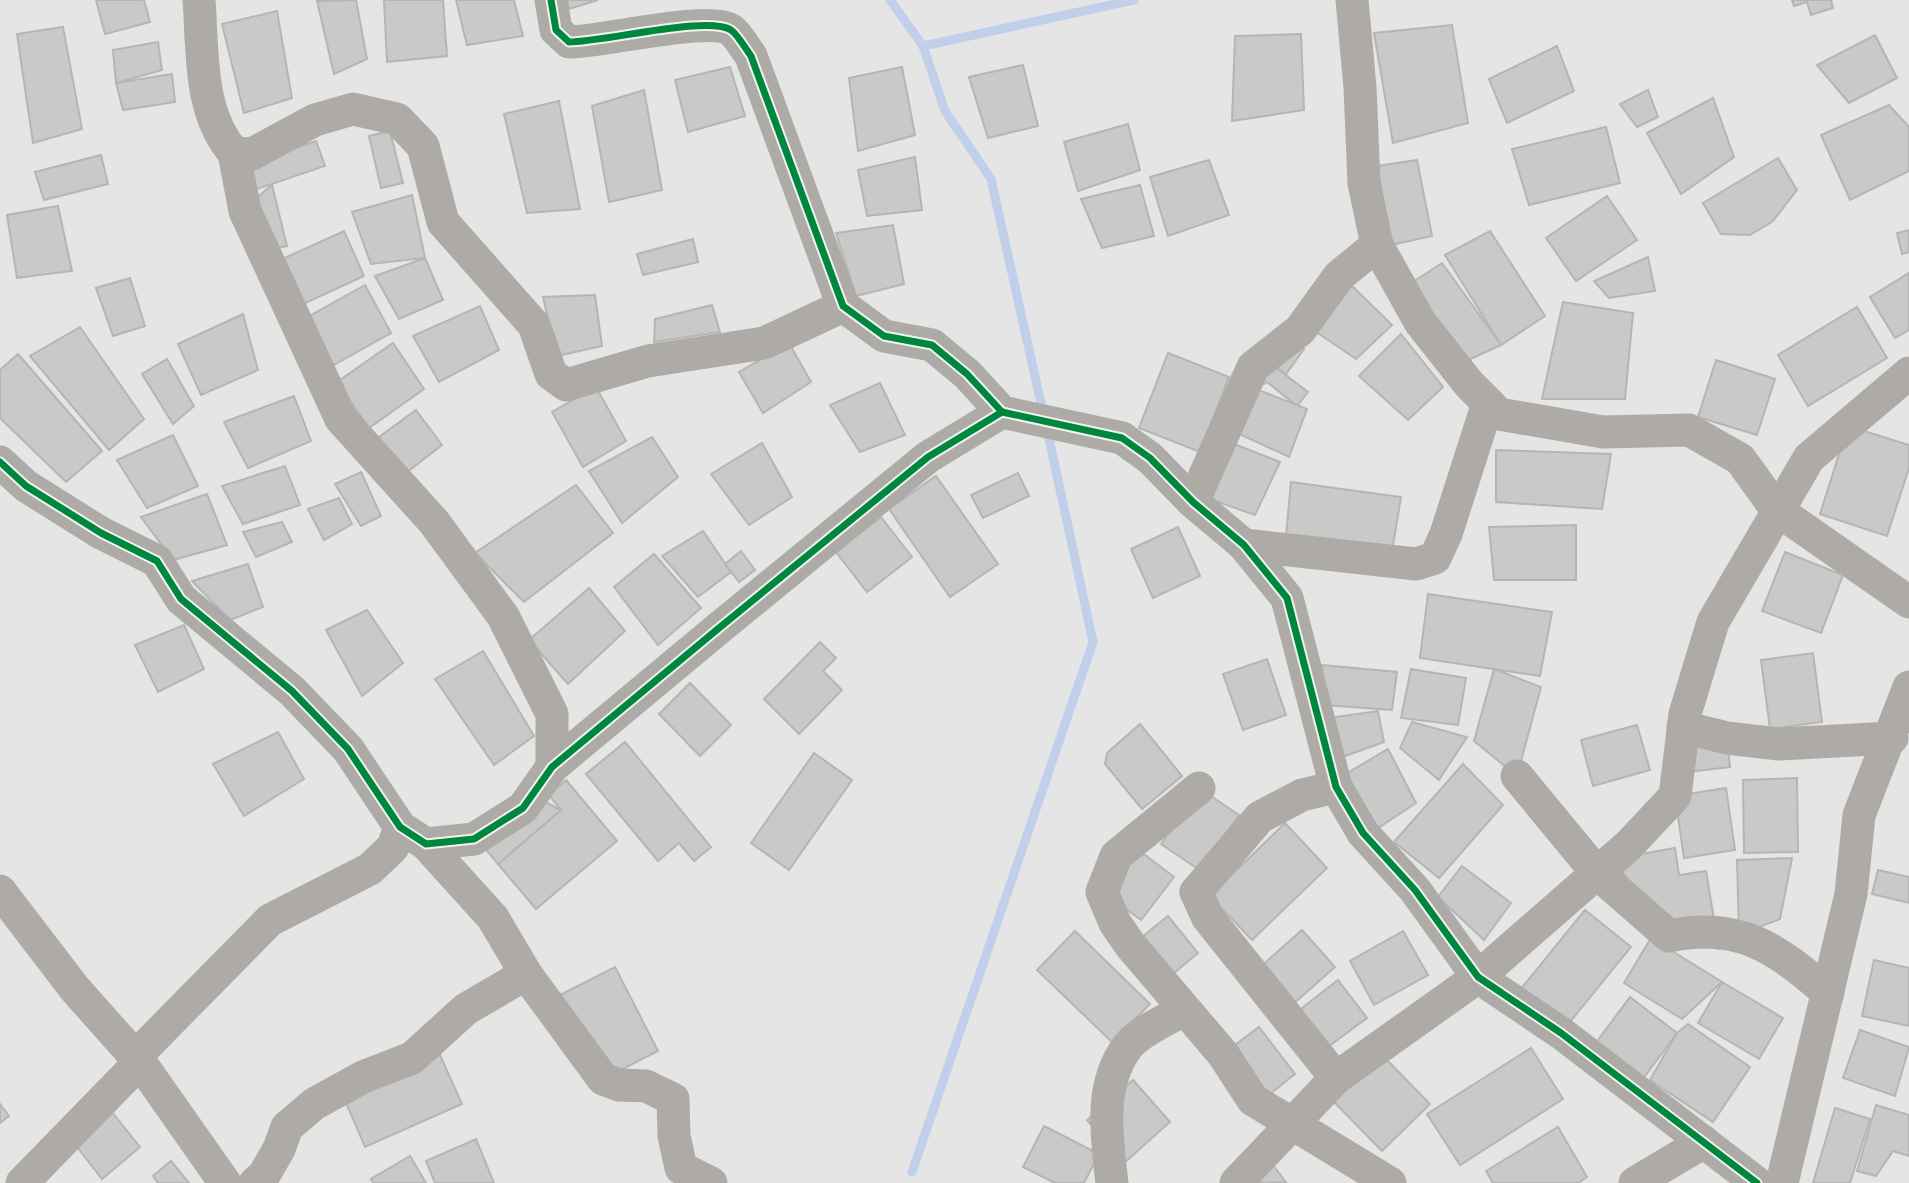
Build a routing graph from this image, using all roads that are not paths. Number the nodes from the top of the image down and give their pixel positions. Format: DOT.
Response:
graph roads {
  1 [pos="199,0"];
  2 [pos="551,0"];
  3 [pos="1352,0"];
  4 [pos="234,153"];
  5 [pos="1377,245"];
  6 [pos="843,306"];
  7 [pos="1909,373"];
  8 [pos="1488,403"];
  9 [pos="1002,412"];
  10 [pos="0,462"];
  11 [pos="1193,502"];
  12 [pos="1777,510"];
  13 [pos="1244,545"];
  14 [pos="1909,602"];
  15 [pos="1909,687"];
  16 [pos="1683,727"];
  17 [pos="1892,738"];
  18 [pos="552,767"];
  19 [pos="1517,775"];
  20 [pos="1336,787"];
  21 [pos="1199,788"];
  22 [pos="413,836"];
  23 [pos="1597,873"];
  24 [pos="0,891"];
  25 [pos="526,974"];
  26 [pos="1478,977"];
  27 [pos="1828,993"];
  28 [pos="1182,1010"];
  29 [pos="138,1059"];
  30 [pos="1336,1078"];
  31 [pos="1293,1125"];
  32 [pos="1704,1142"];
  33 [pos="1752,1181"];
  34 [pos="1386,1182"];
  35 [pos="22,1183"];
  36 [pos="225,1183"];
  37 [pos="255,1183"];
  38 [pos="710,1183"];
  39 [pos="1112,1183"];
  40 [pos="1236,1183"];
  41 [pos="1635,1183"];
  42 [pos="1782,1183"];
  1 -- 4 [label="street"];
  2 -- 6 [label="street"];
  3 -- 5 [label="street"];
  4 -- 6 [label="street"];
  4 -- 18 [label="street"];
  5 -- 8 [label="street"];
  5 -- 11 [label="street"];
  6 -- 9 [label="street"];
  7 -- 12 [label="street"];
  8 -- 12 [label="street"];
  8 -- 13 [label="street"];
  9 -- 11 [label="street"];
  9 -- 18 [label="street"];
  10 -- 22 [label="street"];
  11 -- 13 [label="street"];
  12 -- 14 [label="street"];
  12 -- 16 [label="street"];
  13 -- 20 [label="street"];
  15 -- 17 [label="street"];
  16 -- 17 [label="street"];
  16 -- 23 [label="street"];
  17 -- 27 [label="street"];
  18 -- 22 [label="street"];
  19 -- 23 [label="street"];
  20 -- 26 [label="street"];
  20 -- 30 [label="street"];
  21 -- 28 [label="street"];
  22 -- 25 [label="street"];
  22 -- 29 [label="street"];
  23 -- 26 [label="street"];
  23 -- 27 [label="street"];
  24 -- 29 [label="street"];
  25 -- 37 [label="street"];
  25 -- 38 [label="street"];
  26 -- 30 [label="street"];
  26 -- 32 [label="street"];
  27 -- 42 [label="street"];
  28 -- 31 [label="street"];
  28 -- 39 [label="street"];
  29 -- 35 [label="street"];
  29 -- 36 [label="street"];
  30 -- 31 [label="street"];
  31 -- 34 [label="street"];
  31 -- 40 [label="street"];
  32 -- 33 [label="street"];
  32 -- 41 [label="street"];
}
